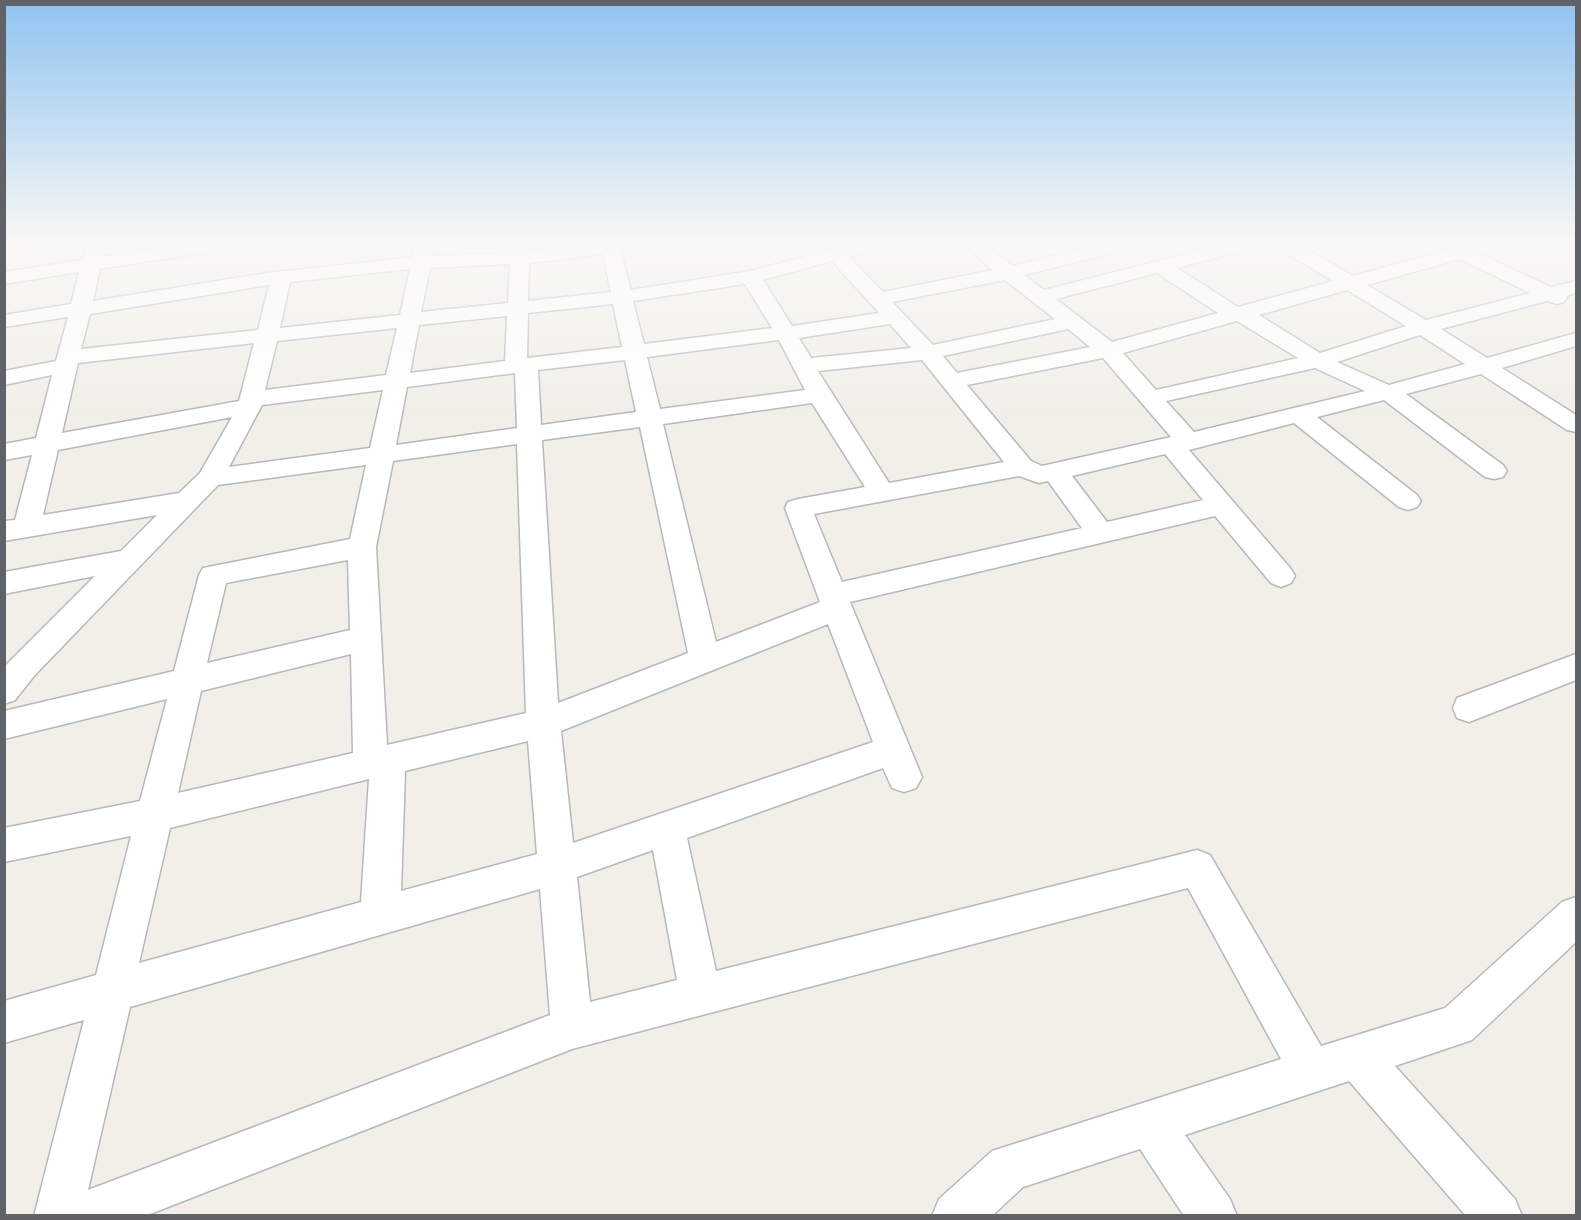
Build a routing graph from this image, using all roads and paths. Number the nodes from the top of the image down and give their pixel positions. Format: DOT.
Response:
graph roads {
  1 [pos="82,301"];
  2 [pos="127,301"];
  3 [pos="275,301"];
  4 [pos="414,301"];
  5 [pos="517,301"];
  6 [pos="584,301"];
  7 [pos="623,301"];
  8 [pos="766,301"];
  9 [pos="880,301"];
  10 [pos="1045,301"];
  11 [pos="1214,301"];
  12 [pos="1285,301"];
  13 [pos="1380,301"];
  14 [pos="1527,301"];
  15 [pos="80,308"];
  16 [pos="517,308"];
  17 [pos="1238,314"];
  18 [pos="894,317"];
  19 [pos="410,319"];
  20 [pos="4,321"];
  21 [pos="1072,322"];
  22 [pos="1424,327"];
  23 [pos="786,333"];
  24 [pos="269,334"];
  25 [pos="1576,339"];
  26 [pos="1108,350"];
  27 [pos="634,351"];
  28 [pos="928,353"];
  29 [pos="1317,361"];
  30 [pos="67,362"];
  31 [pos="521,365"];
  32 [pos="802,366"];
  33 [pos="1485,367"];
  34 [pos="4,378"];
  35 [pos="397,381"];
  36 [pos="952,381"];
  37 [pos="1389,393"];
  38 [pos="819,396"];
  39 [pos="1150,398"];
  40 [pos="251,402"];
  41 [pos="1299,415"];
  42 [pos="650,419"];
  43 [pos="1576,425"];
  44 [pos="529,436"];
  45 [pos="47,443"];
  46 [pos="1180,444"];
  47 [pos="4,452"];
  48 [pos="381,456"];
  49 [pos="1022,466"];
  50 [pos="1494,471"];
  51 [pos="1055,472"];
  52 [pos="210,478"];
  53 [pos="882,493"];
  54 [pos="188,501"];
  55 [pos="1408,501"];
  56 [pos="1222,506"];
  57 [pos="16,529"];
  58 [pos="1100,534"];
  59 [pos="362,547"];
  60 [pos="131,559"];
  61 [pos="1281,576"];
  62 [pos="4,583"];
  63 [pos="835,602"];
  64 [pos="366,638"];
  65 [pos="705,660"];
  66 [pos="1576,667"];
  67 [pos="11,676"];
  68 [pos="187,681"];
  69 [pos="1469,708"];
  70 [pos="543,723"];
  71 [pos="4,725"];
  72 [pos="379,762"];
  73 [pos="155,815"];
  74 [pos="667,828"];
  75 [pos="4,845"];
  76 [pos="557,866"];
  77 [pos="380,916"];
  78 [pos="1576,916"];
  79 [pos="112,992"];
  80 [pos="700,995"];
  81 [pos="4,1022"];
  82 [pos="572,1028"];
  83 [pos="1357,1057"];
  84 [pos="1311,1071"];
  85 [pos="1149,1123"];
  86 [pos="58,1215"];
  87 [pos="82,1215"];
  88 [pos="956,1215"];
  89 [pos="1213,1215"];
  90 [pos="1498,1215"];
  1 -- 15 [label="street"];
  2 -- 15 [label="street"];
  3 -- 24 [label="street"];
  4 -- 19 [label="street"];
  5 -- 16 [label="street"];
  6 -- 16 [label="street"];
  7 -- 27 [label="street"];
  8 -- 23 [label="street"];
  9 -- 18 [label="street"];
  10 -- 21 [label="street"];
  11 -- 17 [label="street"];
  12 -- 17 [label="street"];
  13 -- 22 [label="street"];
  14 -- 22 [label="street"];
  15 -- 20 [label="street"];
  15 -- 30 [label="street"];
  16 -- 19 [label="street"];
  16 -- 31 [label="street"];
  17 -- 26 [label="street"];
  17 -- 29 [label="street"];
  18 -- 23 [label="street"];
  18 -- 28 [label="street"];
  19 -- 24 [label="street"];
  19 -- 35 [label="street"];
  21 -- 26 [label="street"];
  21 -- 28 [label="street"];
  22 -- 29 [label="street"];
  22 -- 33 [label="street"];
  23 -- 27 [label="street"];
  23 -- 32 [label="street"];
  24 -- 30 [label="street"];
  24 -- 40 [label="street"];
  25 -- 33 [label="street"];
  26 -- 36 [label="street"];
  26 -- 39 [label="street"];
  27 -- 31 [label="street"];
  27 -- 42 [label="street"];
  28 -- 32 [label="street"];
  28 -- 36 [label="street"];
  29 -- 37 [label="street"];
  29 -- 39 [label="street"];
  30 -- 34 [label="street"];
  30 -- 45 [label="street"];
  31 -- 35 [label="street"];
  31 -- 44 [label="street"];
  32 -- 38 [label="street"];
  33 -- 37 [label="street"];
  33 -- 43 [label="street"];
  35 -- 40 [label="street"];
  35 -- 48 [label="street"];
  36 -- 49 [label="street"];
  37 -- 41 [label="street"];
  37 -- 50 [label="street"];
  38 -- 42 [label="street"];
  38 -- 53 [label="street"];
  39 -- 46 [label="street"];
  40 -- 45 [label="street"];
  40 -- 52 [label="street"];
  41 -- 46 [label="street"];
  41 -- 55 [label="street"];
  42 -- 44 [label="street"];
  42 -- 65 [label="street"];
  44 -- 48 [label="street"];
  44 -- 70 [label="street"];
  45 -- 47 [label="street"];
  45 -- 57 [label="street"];
  46 -- 51 [label="street"];
  46 -- 56 [label="street"];
  48 -- 52 [label="street"];
  48 -- 59 [label="street"];
  49 -- 51 [label="street"];
  49 -- 53 [label="street"];
  51 -- 58 [label="street"];
  52 -- 54 [label="street"];
  53 -- 63 [label="street"];
  54 -- 57 [label="street"];
  54 -- 60 [label="street"];
  56 -- 58 [label="street"];
  56 -- 61 [label="street"];
  58 -- 63 [label="street"];
  59 -- 64 [label="street"];
  59 -- 68 [label="street"];
  60 -- 62 [label="street"];
  60 -- 67 [label="street"];
  63 -- 65 [label="street"];
  63 -- 74 [label="street"];
  64 -- 68 [label="street"];
  64 -- 72 [label="street"];
  65 -- 70 [label="street"];
  66 -- 69 [label="street"];
  68 -- 71 [label="street"];
  68 -- 73 [label="street"];
  70 -- 72 [label="street"];
  70 -- 76 [label="street"];
  72 -- 73 [label="street"];
  72 -- 77 [label="street"];
  73 -- 75 [label="street"];
  73 -- 79 [label="street"];
  74 -- 76 [label="street"];
  74 -- 80 [label="street"];
  76 -- 77 [label="street"];
  76 -- 82 [label="street"];
  77 -- 79 [label="street"];
  78 -- 83 [label="street"];
  79 -- 81 [label="street"];
  79 -- 86 [label="street"];
  80 -- 82 [label="street"];
  80 -- 84 [label="street"];
  82 -- 87 [label="street"];
  83 -- 84 [label="street"];
  83 -- 90 [label="street"];
  84 -- 85 [label="street"];
  85 -- 88 [label="street"];
  85 -- 89 [label="street"];
}
